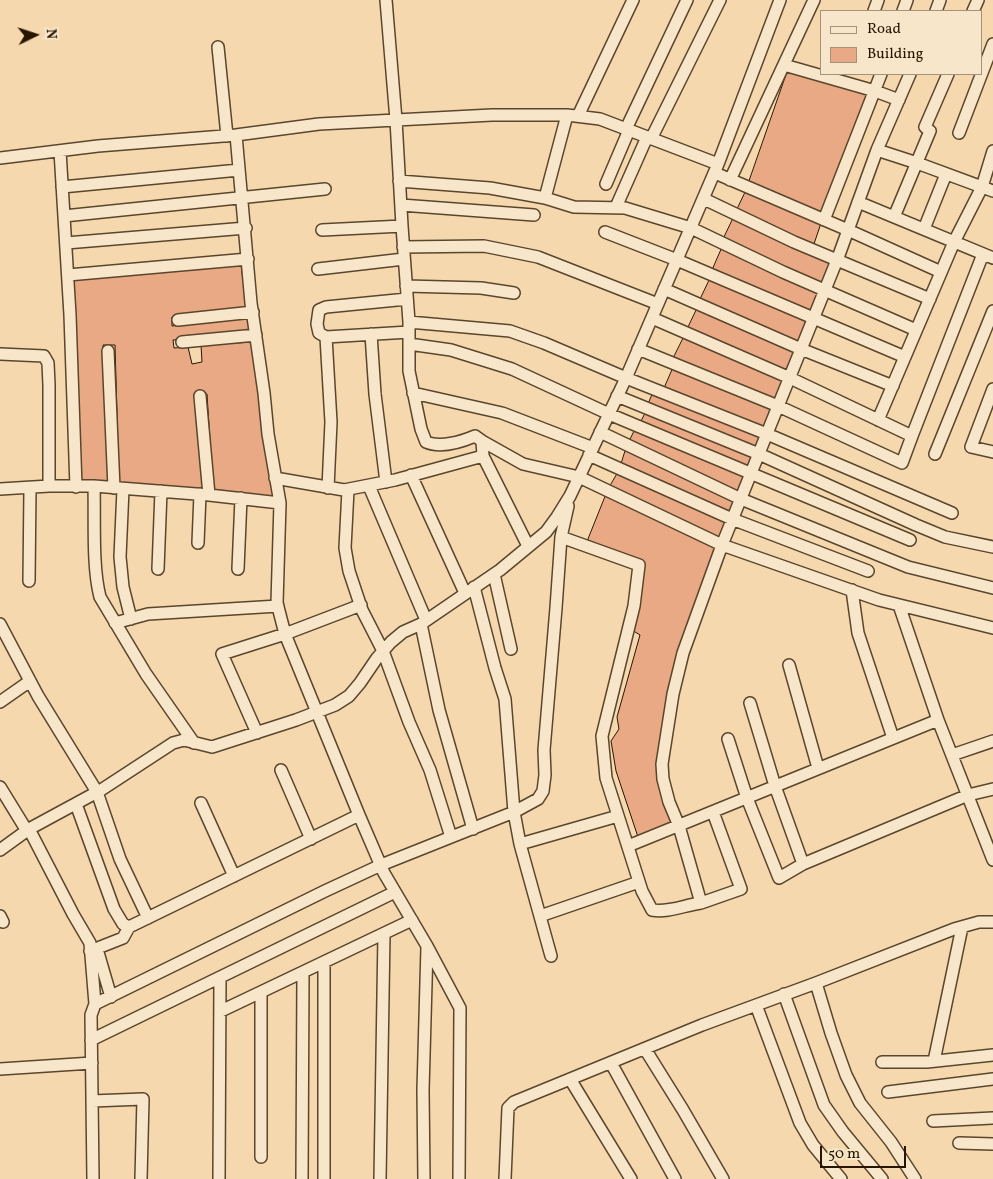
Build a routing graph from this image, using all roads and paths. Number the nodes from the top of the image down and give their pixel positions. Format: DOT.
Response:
graph roads {
  1 [pos="386,0"];
  2 [pos="633,0"];
  3 [pos="687,0"];
  4 [pos="720,0"];
  5 [pos="780,0"];
  6 [pos="814,0"];
  7 [pos="993,44"];
  8 [pos="218,47"];
  9 [pos="784,65"];
  10 [pos="983,70"];
  11 [pos="881,75"];
  12 [pos="910,75"];
  13 [pos="948,75"];
  14 [pos="981,75"];
  15 [pos="875,91"];
  16 [pos="899,100"];
  17 [pos="573,115"];
  18 [pos="396,120"];
  19 [pos="627,130"];
  20 [pos="959,133"];
  21 [pos="231,135"];
  22 [pos="649,138"];
  23 [pos="877,150"];
  24 [pos="60,151"];
  25 [pos="993,151"];
  26 [pos="0,158"];
  27 [pos="917,163"];
  28 [pos="717,169"];
  29 [pos="239,170"];
  30 [pos="946,174"];
  31 [pos="730,180"];
  32 [pos="399,181"];
  33 [pos="606,184"];
  34 [pos="62,187"];
  35 [pos="982,187"];
  36 [pos="325,189"];
  37 [pos="993,191"];
  38 [pos="242,197"];
  39 [pos="545,198"];
  40 [pos="704,199"];
  41 [pos="858,202"];
  42 [pos="401,205"];
  43 [pos="616,207"];
  44 [pos="534,215"];
  45 [pos="64,216"];
  46 [pos="894,217"];
  47 [pos="824,220"];
  48 [pos="402,226"];
  49 [pos="246,228"];
  50 [pos="691,228"];
  51 [pos="924,229"];
  52 [pos="322,230"];
  53 [pos="848,230"];
  54 [pos="605,232"];
  55 [pos="954,242"];
  56 [pos="66,243"];
  57 [pos="403,247"];
  58 [pos="988,256"];
  59 [pos="248,259"];
  60 [pos="404,259"];
  61 [pos="677,260"];
  62 [pos="836,260"];
  63 [pos="318,270"];
  64 [pos="941,272"];
  65 [pos="68,275"];
  66 [pos="406,286"];
  67 [pos="664,289"];
  68 [pos="824,290"];
  69 [pos="514,294"];
  70 [pos="407,299"];
  71 [pos="930,299"];
  72 [pos="658,304"];
  73 [pos="993,311"];
  74 [pos="253,312"];
  75 [pos="652,318"];
  76 [pos="813,318"];
  77 [pos="178,320"];
  78 [pos="916,330"];
  79 [pos="409,333"];
  80 [pos="372,334"];
  81 [pos="256,335"];
  82 [pos="326,337"];
  83 [pos="182,342"];
  84 [pos="638,349"];
  85 [pos="801,349"];
  86 [pos="108,350"];
  87 [pos="0,354"];
  88 [pos="905,357"];
  89 [pos="626,378"];
  90 [pos="790,378"];
  91 [pos="893,386"];
  92 [pos="993,389"];
  93 [pos="413,393"];
  94 [pos="200,396"];
  95 [pos="618,396"];
  96 [pos="778,406"];
  97 [pos="609,414"];
  98 [pos="878,420"];
  99 [pos="600,432"];
  100 [pos="767,434"];
  101 [pos="912,436"];
  102 [pos="482,441"];
  103 [pos="591,451"];
  104 [pos="993,452"];
  105 [pos="759,454"];
  106 [pos="935,454"];
  107 [pos="483,456"];
  108 [pos="750,474"];
  109 [pos="411,475"];
  110 [pos="579,477"];
  111 [pos="275,478"];
  112 [pos="386,482"];
  113 [pos="49,486"];
  114 [pos="94,486"];
  115 [pos="369,486"];
  116 [pos="76,487"];
  117 [pos="30,488"];
  118 [pos="119,488"];
  119 [pos="328,488"];
  120 [pos="0,489"];
  121 [pos="348,490"];
  122 [pos="161,491"];
  123 [pos="204,495"];
  124 [pos="570,496"];
  125 [pos="241,498"];
  126 [pos="740,498"];
  127 [pos="280,503"];
  128 [pos="952,513"];
  129 [pos="732,519"];
  130 [pos="561,537"];
  131 [pos="910,540"];
  132 [pos="198,543"];
  133 [pos="722,544"];
  134 [pos="528,546"];
  135 [pos="993,547"];
  136 [pos="158,569"];
  137 [pos="238,569"];
  138 [pos="868,571"];
  139 [pos="494,574"];
  140 [pos="29,581"];
  141 [pos="993,588"];
  142 [pos="470,590"];
  143 [pos="852,590"];
  144 [pos="361,605"];
  145 [pos="899,605"];
  146 [pos="278,606"];
  147 [pos="131,619"];
  148 [pos="423,622"];
  149 [pos="115,623"];
  150 [pos="0,624"];
  151 [pos="993,628"];
  152 [pos="285,634"];
  153 [pos="511,648"];
  154 [pos="383,651"];
  155 [pos="789,665"];
  156 [pos="30,681"];
  157 [pos="0,702"];
  158 [pos="750,703"];
  159 [pos="318,712"];
  160 [pos="938,720"];
  161 [pos="257,733"];
  162 [pos="728,738"];
  163 [pos="893,738"];
  164 [pos="993,741"];
  165 [pos="194,743"];
  166 [pos="952,755"];
  167 [pos="818,768"];
  168 [pos="281,770"];
  169 [pos="776,786"];
  170 [pos="0,787"];
  171 [pos="993,789"];
  172 [pos="97,792"];
  173 [pos="968,795"];
  174 [pos="747,798"];
  175 [pos="201,803"];
  176 [pos="76,804"];
  177 [pos="514,812"];
  178 [pos="713,812"];
  179 [pos="359,815"];
  180 [pos="618,816"];
  181 [pos="680,826"];
  182 [pos="473,828"];
  183 [pos="28,830"];
  184 [pos="451,837"];
  185 [pos="311,839"];
  186 [pos="520,844"];
  187 [pos="628,846"];
  188 [pos="0,850"];
  189 [pos="993,860"];
  190 [pos="803,864"];
  191 [pos="381,865"];
  192 [pos="234,876"];
  193 [pos="639,882"];
  194 [pos="396,892"];
  195 [pos="701,903"];
  196 [pos="540,916"];
  197 [pos="148,918"];
  198 [pos="412,920"];
  199 [pos="993,922"];
  200 [pos="962,926"];
  201 [pos="129,927"];
  202 [pos="384,934"];
  203 [pos="427,946"];
  204 [pos="94,950"];
  205 [pos="551,956"];
  206 [pos="324,963"];
  207 [pos="303,972"];
  208 [pos="220,978"];
  209 [pos="816,983"];
  210 [pos="261,992"];
  211 [pos="784,994"];
  212 [pos="111,997"];
  213 [pos="94,1004"];
  214 [pos="756,1005"];
  215 [pos="221,1011"];
  216 [pos="91,1040"];
  217 [pos="645,1049"];
  218 [pos="993,1055"];
  219 [pos="934,1061"];
  220 [pos="882,1062"];
  221 [pos="92,1063"];
  222 [pos="611,1063"];
  223 [pos="0,1069"];
  224 [pos="570,1079"];
  225 [pos="993,1079"];
  226 [pos="888,1092"];
  227 [pos="92,1101"];
  228 [pos="993,1118"];
  229 [pos="933,1121"];
  230 [pos="959,1143"];
  231 [pos="993,1144"];
  232 [pos="261,1157"];
  233 [pos="94,1179"];
  234 [pos="141,1179"];
  235 [pos="219,1179"];
  236 [pos="302,1179"];
  237 [pos="324,1179"];
  238 [pos="380,1179"];
  239 [pos="424,1179"];
  240 [pos="459,1179"];
  241 [pos="505,1179"];
  242 [pos="631,1179"];
  243 [pos="675,1179"];
  244 [pos="722,1179"];
  245 [pos="841,1179"];
  246 [pos="882,1179"];
  247 [pos="915,1179"];
  1 -- 18 [label="street"];
  2 -- 17 [label="street"];
  3 -- 19 [label="street"];
  4 -- 22 [label="street"];
  5 -- 28 [label="street"];
  6 -- 9 [label="street"];
  7 -- 10 [label="street"];
  8 -- 21 [label="street"];
  9 -- 15 [label="street"];
  9 -- 31 [label="street"];
  11 -- 15 [label="street"];
  12 -- 16 [label="street"];
  13 -- 27 [label="street"];
  14 -- 20 [label="street"];
  15 -- 16 [label="street"];
  15 -- 47 [label="street"];
  16 -- 23 [label="street"];
  17 -- 18 [label="street"];
  17 -- 19 [label="street"];
  17 -- 39 [label="street"];
  18 -- 21 [label="street"];
  18 -- 32 [label="street"];
  19 -- 22 [label="street"];
  19 -- 33 [label="street"];
  21 -- 24 [label="street"];
  21 -- 29 [label="street"];
  22 -- 28 [label="street"];
  22 -- 43 [label="street"];
  23 -- 27 [label="street"];
  23 -- 41 [label="street"];
  24 -- 26 [label="street"];
  24 -- 34 [label="street"];
  25 -- 35 [label="street"];
  27 -- 30 [label="street"];
  27 -- 46 [label="street"];
  28 -- 31 [label="street"];
  28 -- 40 [label="street"];
  29 -- 34 [label="street"];
  29 -- 38 [label="street"];
  30 -- 35 [label="street"];
  30 -- 51 [label="street"];
  31 -- 47 [label="street"];
  32 -- 39 [label="street"];
  32 -- 42 [label="street"];
  34 -- 45 [label="street"];
  35 -- 37 [label="street"];
  35 -- 55 [label="street"];
  36 -- 38 [label="street"];
  38 -- 45 [label="street"];
  38 -- 49 [label="street"];
  39 -- 43 [label="street"];
  40 -- 50 [label="street"];
  40 -- 62 [label="street"];
  41 -- 46 [label="street"];
  41 -- 53 [label="street"];
  42 -- 44 [label="street"];
  42 -- 48 [label="street"];
  43 -- 50 [label="street"];
  45 -- 56 [label="street"];
  46 -- 51 [label="street"];
  47 -- 53 [label="street"];
  48 -- 52 [label="street"];
  48 -- 57 [label="street"];
  49 -- 56 [label="street"];
  49 -- 59 [label="street"];
  50 -- 61 [label="street"];
  50 -- 68 [label="street"];
  51 -- 55 [label="street"];
  53 -- 62 [label="street"];
  53 -- 64 [label="street"];
  54 -- 61 [label="street"];
  55 -- 58 [label="street"];
  55 -- 64 [label="street"];
  56 -- 65 [label="street"];
  57 -- 60 [label="street"];
  57 -- 72 [label="street"];
  58 -- 101 [label="street"];
  59 -- 65 [label="street"];
  59 -- 74 [label="street"];
  60 -- 63 [label="street"];
  60 -- 66 [label="street"];
  61 -- 67 [label="street"];
  61 -- 76 [label="street"];
  62 -- 68 [label="street"];
  62 -- 71 [label="street"];
  64 -- 71 [label="street"];
  65 -- 116 [label="street"];
  66 -- 69 [label="street"];
  66 -- 70 [label="street"];
  67 -- 72 [label="street"];
  67 -- 85 [label="street"];
  68 -- 76 [label="street"];
  68 -- 78 [label="street"];
  70 -- 79 [label="street"];
  70 -- 82 [label="street"];
  71 -- 78 [label="street"];
  72 -- 75 [label="street"];
  73 -- 106 [label="street"];
  74 -- 77 [label="street"];
  74 -- 81 [label="street"];
  75 -- 84 [label="street"];
  75 -- 90 [label="street"];
  76 -- 85 [label="street"];
  76 -- 88 [label="street"];
  78 -- 88 [label="street"];
  79 -- 80 [label="street"];
  79 -- 89 [label="street"];
  79 -- 93 [label="street"];
  79 -- 97 [label="street"];
  80 -- 82 [label="street"];
  80 -- 112 [label="street"];
  81 -- 83 [label="street"];
  81 -- 111 [label="street"];
  82 -- 119 [label="street"];
  84 -- 89 [label="street"];
  84 -- 96 [label="street"];
  85 -- 90 [label="street"];
  85 -- 91 [label="street"];
  86 -- 118 [label="street"];
  87 -- 113 [label="street"];
  88 -- 91 [label="street"];
  89 -- 95 [label="street"];
  89 -- 100 [label="street"];
  90 -- 96 [label="street"];
  90 -- 98 [label="street"];
  91 -- 98 [label="street"];
  92 -- 104 [label="street"];
  93 -- 102 [label="street"];
  93 -- 103 [label="street"];
  94 -- 123 [label="street"];
  95 -- 97 [label="street"];
  95 -- 105 [label="street"];
  96 -- 100 [label="street"];
  96 -- 101 [label="street"];
  97 -- 99 [label="street"];
  97 -- 108 [label="street"];
  98 -- 101 [label="street"];
  99 -- 103 [label="street"];
  99 -- 126 [label="street"];
  100 -- 105 [label="street"];
  100 -- 128 [label="street"];
  102 -- 107 [label="street"];
  102 -- 110 [label="street"];
  103 -- 110 [label="street"];
  103 -- 129 [label="street"];
  105 -- 108 [label="street"];
  105 -- 135 [label="street"];
  107 -- 109 [label="street"];
  107 -- 134 [label="street"];
  108 -- 126 [label="street"];
  108 -- 131 [label="street"];
  109 -- 112 [label="street"];
  109 -- 142 [label="street"];
  110 -- 124 [label="street"];
  110 -- 133 [label="street"];
  111 -- 119 [label="street"];
  111 -- 127 [label="street"];
  112 -- 115 [label="street"];
  113 -- 116 [label="street"];
  113 -- 117 [label="street"];
  114 -- 116 [label="street"];
  114 -- 118 [label="street"];
  114 -- 149 [label="street"];
  115 -- 121 [label="street"];
  115 -- 148 [label="street"];
  117 -- 120 [label="street"];
  117 -- 140 [label="street"];
  118 -- 122 [label="street"];
  118 -- 147 [label="street"];
  119 -- 121 [label="street"];
  121 -- 144 [label="street"];
  122 -- 123 [label="street"];
  122 -- 136 [label="street"];
  123 -- 125 [label="street"];
  123 -- 132 [label="street"];
  124 -- 130 [label="street"];
  124 -- 134 [label="street"];
  125 -- 127 [label="street"];
  125 -- 137 [label="street"];
  126 -- 129 [label="street"];
  126 -- 141 [label="street"];
  127 -- 146 [label="street"];
  129 -- 133 [label="street"];
  129 -- 138 [label="street"];
  130 -- 177 [label="street"];
  130 -- 180 [label="street"];
  133 -- 143 [label="street"];
  133 -- 181 [label="street"];
  134 -- 139 [label="street"];
  139 -- 142 [label="street"];
  139 -- 153 [label="street"];
  142 -- 148 [label="street"];
  142 -- 177 [label="street"];
  143 -- 145 [label="street"];
  143 -- 163 [label="street"];
  144 -- 152 [label="street"];
  144 -- 154 [label="street"];
  145 -- 151 [label="street"];
  145 -- 160 [label="street"];
  146 -- 147 [label="street"];
  146 -- 152 [label="street"];
  147 -- 149 [label="street"];
  148 -- 154 [label="street"];
  148 -- 182 [label="street"];
  149 -- 165 [label="street"];
  150 -- 156 [label="street"];
  152 -- 159 [label="street"];
  152 -- 161 [label="street"];
  154 -- 159 [label="street"];
  154 -- 184 [label="street"];
  155 -- 167 [label="street"];
  156 -- 157 [label="street"];
  156 -- 172 [label="street"];
  158 -- 169 [label="street"];
  159 -- 161 [label="street"];
  159 -- 179 [label="street"];
  160 -- 163 [label="street"];
  160 -- 166 [label="street"];
  161 -- 165 [label="street"];
  162 -- 174 [label="street"];
  163 -- 167 [label="street"];
  164 -- 166 [label="street"];
  165 -- 172 [label="street"];
  166 -- 173 [label="street"];
  167 -- 169 [label="street"];
  168 -- 185 [label="street"];
  169 -- 174 [label="street"];
  169 -- 190 [label="street"];
  170 -- 183 [label="street"];
  171 -- 173 [label="street"];
  172 -- 176 [label="street"];
  172 -- 197 [label="street"];
  173 -- 189 [label="street"];
  173 -- 190 [label="street"];
  174 -- 178 [label="street"];
  174 -- 190 [label="street"];
  175 -- 192 [label="street"];
  176 -- 183 [label="street"];
  176 -- 201 [label="street"];
  177 -- 182 [label="street"];
  177 -- 186 [label="street"];
  178 -- 181 [label="street"];
  178 -- 195 [label="street"];
  179 -- 185 [label="street"];
  179 -- 191 [label="street"];
  180 -- 186 [label="street"];
  180 -- 187 [label="street"];
  181 -- 187 [label="street"];
  181 -- 195 [label="street"];
  182 -- 184 [label="street"];
  183 -- 188 [label="street"];
  183 -- 204 [label="street"];
  184 -- 191 [label="street"];
  185 -- 192 [label="street"];
  186 -- 196 [label="street"];
  187 -- 193 [label="street"];
  191 -- 194 [label="street"];
  191 -- 212 [label="street"];
  192 -- 197 [label="street"];
  193 -- 195 [label="street"];
  193 -- 196 [label="street"];
  194 -- 198 [label="street"];
  194 -- 208 [label="street"];
  196 -- 205 [label="street"];
  197 -- 201 [label="street"];
  198 -- 202 [label="street"];
  198 -- 203 [label="street"];
  199 -- 200 [label="street"];
  200 -- 209 [label="street"];
  200 -- 219 [label="street"];
  201 -- 204 [label="street"];
  202 -- 206 [label="street"];
  202 -- 238 [label="street"];
  203 -- 239 [label="street"];
  203 -- 240 [label="street"];
  204 -- 212 [label="street"];
  204 -- 213 [label="street"];
  206 -- 207 [label="street"];
  206 -- 237 [label="street"];
  207 -- 210 [label="street"];
  207 -- 236 [label="street"];
  208 -- 215 [label="street"];
  208 -- 216 [label="street"];
  209 -- 211 [label="street"];
  209 -- 247 [label="street"];
  210 -- 215 [label="street"];
  210 -- 232 [label="street"];
  211 -- 214 [label="street"];
  211 -- 246 [label="street"];
  212 -- 213 [label="street"];
  213 -- 216 [label="street"];
  214 -- 217 [label="street"];
  214 -- 245 [label="street"];
  215 -- 235 [label="street"];
  216 -- 221 [label="street"];
  217 -- 222 [label="street"];
  217 -- 244 [label="street"];
  218 -- 219 [label="street"];
  219 -- 220 [label="street"];
  221 -- 223 [label="street"];
  221 -- 227 [label="street"];
  222 -- 224 [label="street"];
  222 -- 243 [label="street"];
  224 -- 241 [label="street"];
  224 -- 242 [label="street"];
  225 -- 226 [label="street"];
  227 -- 233 [label="street"];
  227 -- 234 [label="street"];
  228 -- 229 [label="street"];
  230 -- 231 [label="street"];
}
